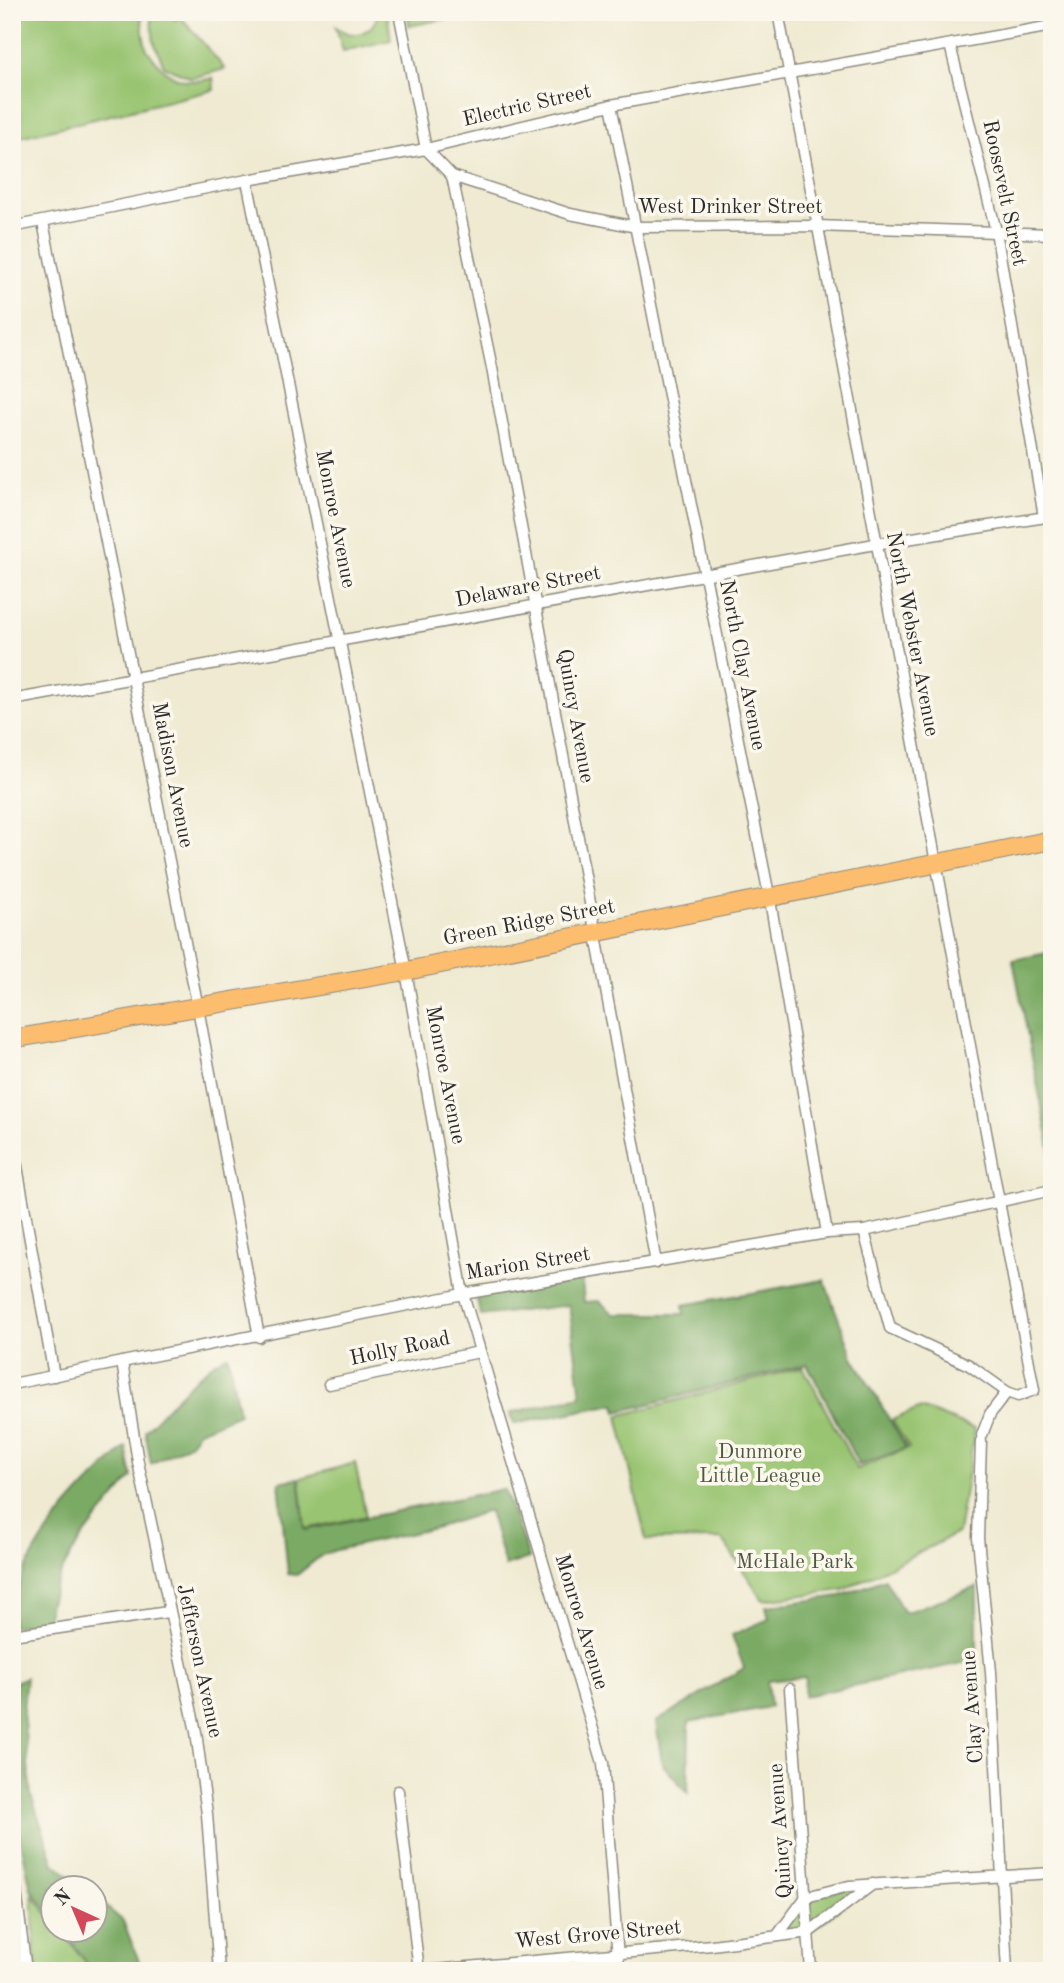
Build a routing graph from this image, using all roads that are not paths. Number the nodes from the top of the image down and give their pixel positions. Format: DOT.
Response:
graph roads {
  1 [pos="399,12"];
  2 [pos="778,12"];
  3 [pos="1052,26"];
  4 [pos="950,45"];
  5 [pos="787,75"];
  6 [pos="611,106"];
  7 [pos="426,149"];
  8 [pos="452,176"];
  9 [pos="247,180"];
  10 [pos="43,222"];
  11 [pos="816,226"];
  12 [pos="12,227"];
  13 [pos="637,227"];
  14 [pos="996,231"];
  15 [pos="1052,234"];
  16 [pos="1048,516"];
  17 [pos="875,544"];
  18 [pos="704,575"];
  19 [pos="536,605"];
  20 [pos="339,643"];
  21 [pos="133,678"];
  22 [pos="12,700"];
  23 [pos="1052,840"];
  24 [pos="937,863"];
  25 [pos="770,900"];
  26 [pos="595,933"];
  27 [pos="406,971"];
  28 [pos="198,1008"];
  29 [pos="12,1039"];
  30 [pos="12,1138"];
  31 [pos="1052,1190"];
  32 [pos="1001,1200"];
  33 [pos="864,1231"];
  34 [pos="827,1233"];
  35 [pos="656,1263"];
  36 [pos="463,1294"];
  37 [pos="259,1337"];
  38 [pos="479,1352"];
  39 [pos="122,1362"];
  40 [pos="54,1376"];
  41 [pos="12,1384"];
  42 [pos="329,1384"];
  43 [pos="1007,1392"];
  44 [pos="168,1612"];
  45 [pos="12,1635"];
  46 [pos="790,1689"];
  47 [pos="398,1791"];
  48 [pos="12,1859"];
  49 [pos="1052,1873"];
  50 [pos="1001,1876"];
  51 [pos="873,1884"];
  52 [pos="806,1897"];
  53 [pos="809,1932"];
  54 [pos="777,1937"];
  55 [pos="617,1954"];
  56 [pos="26,1971"];
  57 [pos="219,1971"];
  58 [pos="421,1971"];
  59 [pos="618,1971"];
  60 [pos="811,1971"];
  61 [pos="1007,1971"];
  1 -- 7 [label="street"];
  2 -- 5 [label="street, North Webster Avenue"];
  3 -- 4 [label="street, Electric Street"];
  4 -- 5 [label="street, Electric Street"];
  4 -- 14 [label="street, Roosevelt Street"];
  5 -- 6 [label="street, Electric Street"];
  5 -- 11 [label="street, North Webster Avenue"];
  6 -- 7 [label="street, Electric Street"];
  6 -- 13 [label="street, North Clay Avenue"];
  7 -- 8 [label="street, West Drinker Street"];
  7 -- 9 [label="street, Electric Street"];
  8 -- 13 [label="street, West Drinker Street"];
  8 -- 19 [label="street, Quincy Avenue"];
  9 -- 10 [label="street, Electric Street"];
  9 -- 20 [label="street, Monroe Avenue"];
  10 -- 12 [label="street, Electric Street"];
  10 -- 21 [label="street, Madison Avenue"];
  11 -- 13 [label="street, West Drinker Street"];
  11 -- 14 [label="street, West Drinker Street"];
  11 -- 17 [label="street, North Webster Avenue"];
  13 -- 18 [label="street, North Clay Avenue"];
  14 -- 15 [label="street, West Drinker Street"];
  14 -- 16 [label="street, Roosevelt Street"];
  16 -- 17 [label="street, Delaware Street"];
  17 -- 18 [label="street, Delaware Street"];
  17 -- 24 [label="street, North Webster Avenue"];
  18 -- 19 [label="street, Delaware Street"];
  18 -- 25 [label="street, North Clay Avenue"];
  19 -- 20 [label="street, Delaware Street"];
  19 -- 26 [label="street, Quincy Avenue"];
  20 -- 21 [label="street, Delaware Street"];
  20 -- 27 [label="street, Monroe Avenue"];
  21 -- 22 [label="street, Delaware Street"];
  21 -- 28 [label="street, Madison Avenue"];
  23 -- 24 [label="main road, Green Ridge Street"];
  24 -- 25 [label="main road, Green Ridge Street"];
  24 -- 32 [label="street, North Webster Avenue"];
  25 -- 26 [label="main road, Green Ridge Street"];
  25 -- 34 [label="street, North Clay Avenue"];
  26 -- 27 [label="main road, Green Ridge Street"];
  26 -- 35 [label="street, Quincy Avenue"];
  27 -- 28 [label="main road, Green Ridge Street"];
  27 -- 36 [label="street, Monroe Avenue"];
  28 -- 29 [label="main road, Green Ridge Street"];
  28 -- 37 [label="street, Madison Avenue"];
  30 -- 40 [label="street"];
  31 -- 32 [label="street, Marion Street"];
  32 -- 33 [label="street, Marion Street"];
  32 -- 43 [label="street, North Webster Avenue"];
  33 -- 34 [label="street, Marion Street"];
  33 -- 43 [label="street"];
  34 -- 35 [label="street, Marion Street"];
  35 -- 36 [label="street, Marion Street"];
  36 -- 37 [label="street, Marion Street"];
  36 -- 38 [label="street, Monroe Avenue"];
  37 -- 39 [label="street, Marion Street"];
  38 -- 42 [label="street, Holly Road"];
  38 -- 55 [label="street, Monroe Avenue"];
  39 -- 40 [label="street, Marion Street"];
  39 -- 44 [label="street, Jefferson Avenue"];
  40 -- 41 [label="street, Marion Street"];
  43 -- 50 [label="street, Clay Avenue"];
  44 -- 45 [label="street"];
  44 -- 57 [label="street, Jefferson Avenue"];
  46 -- 52 [label="street, Quincy Avenue"];
  47 -- 58 [label="street"];
  48 -- 56 [label="street"];
  49 -- 50 [label="street"];
  50 -- 51 [label="street"];
  50 -- 61 [label="street, Clay Avenue"];
  51 -- 52 [label="street"];
  51 -- 53 [label="street, West Grove Street"];
  52 -- 53 [label="street, Quincy Avenue"];
  52 -- 54 [label="street"];
  53 -- 54 [label="street, West Grove Street"];
  53 -- 60 [label="street, Quincy Avenue"];
  54 -- 55 [label="street, West Grove Street"];
  55 -- 58 [label="street, West Grove Street"];
  55 -- 59 [label="street, Monroe Avenue"];
}
